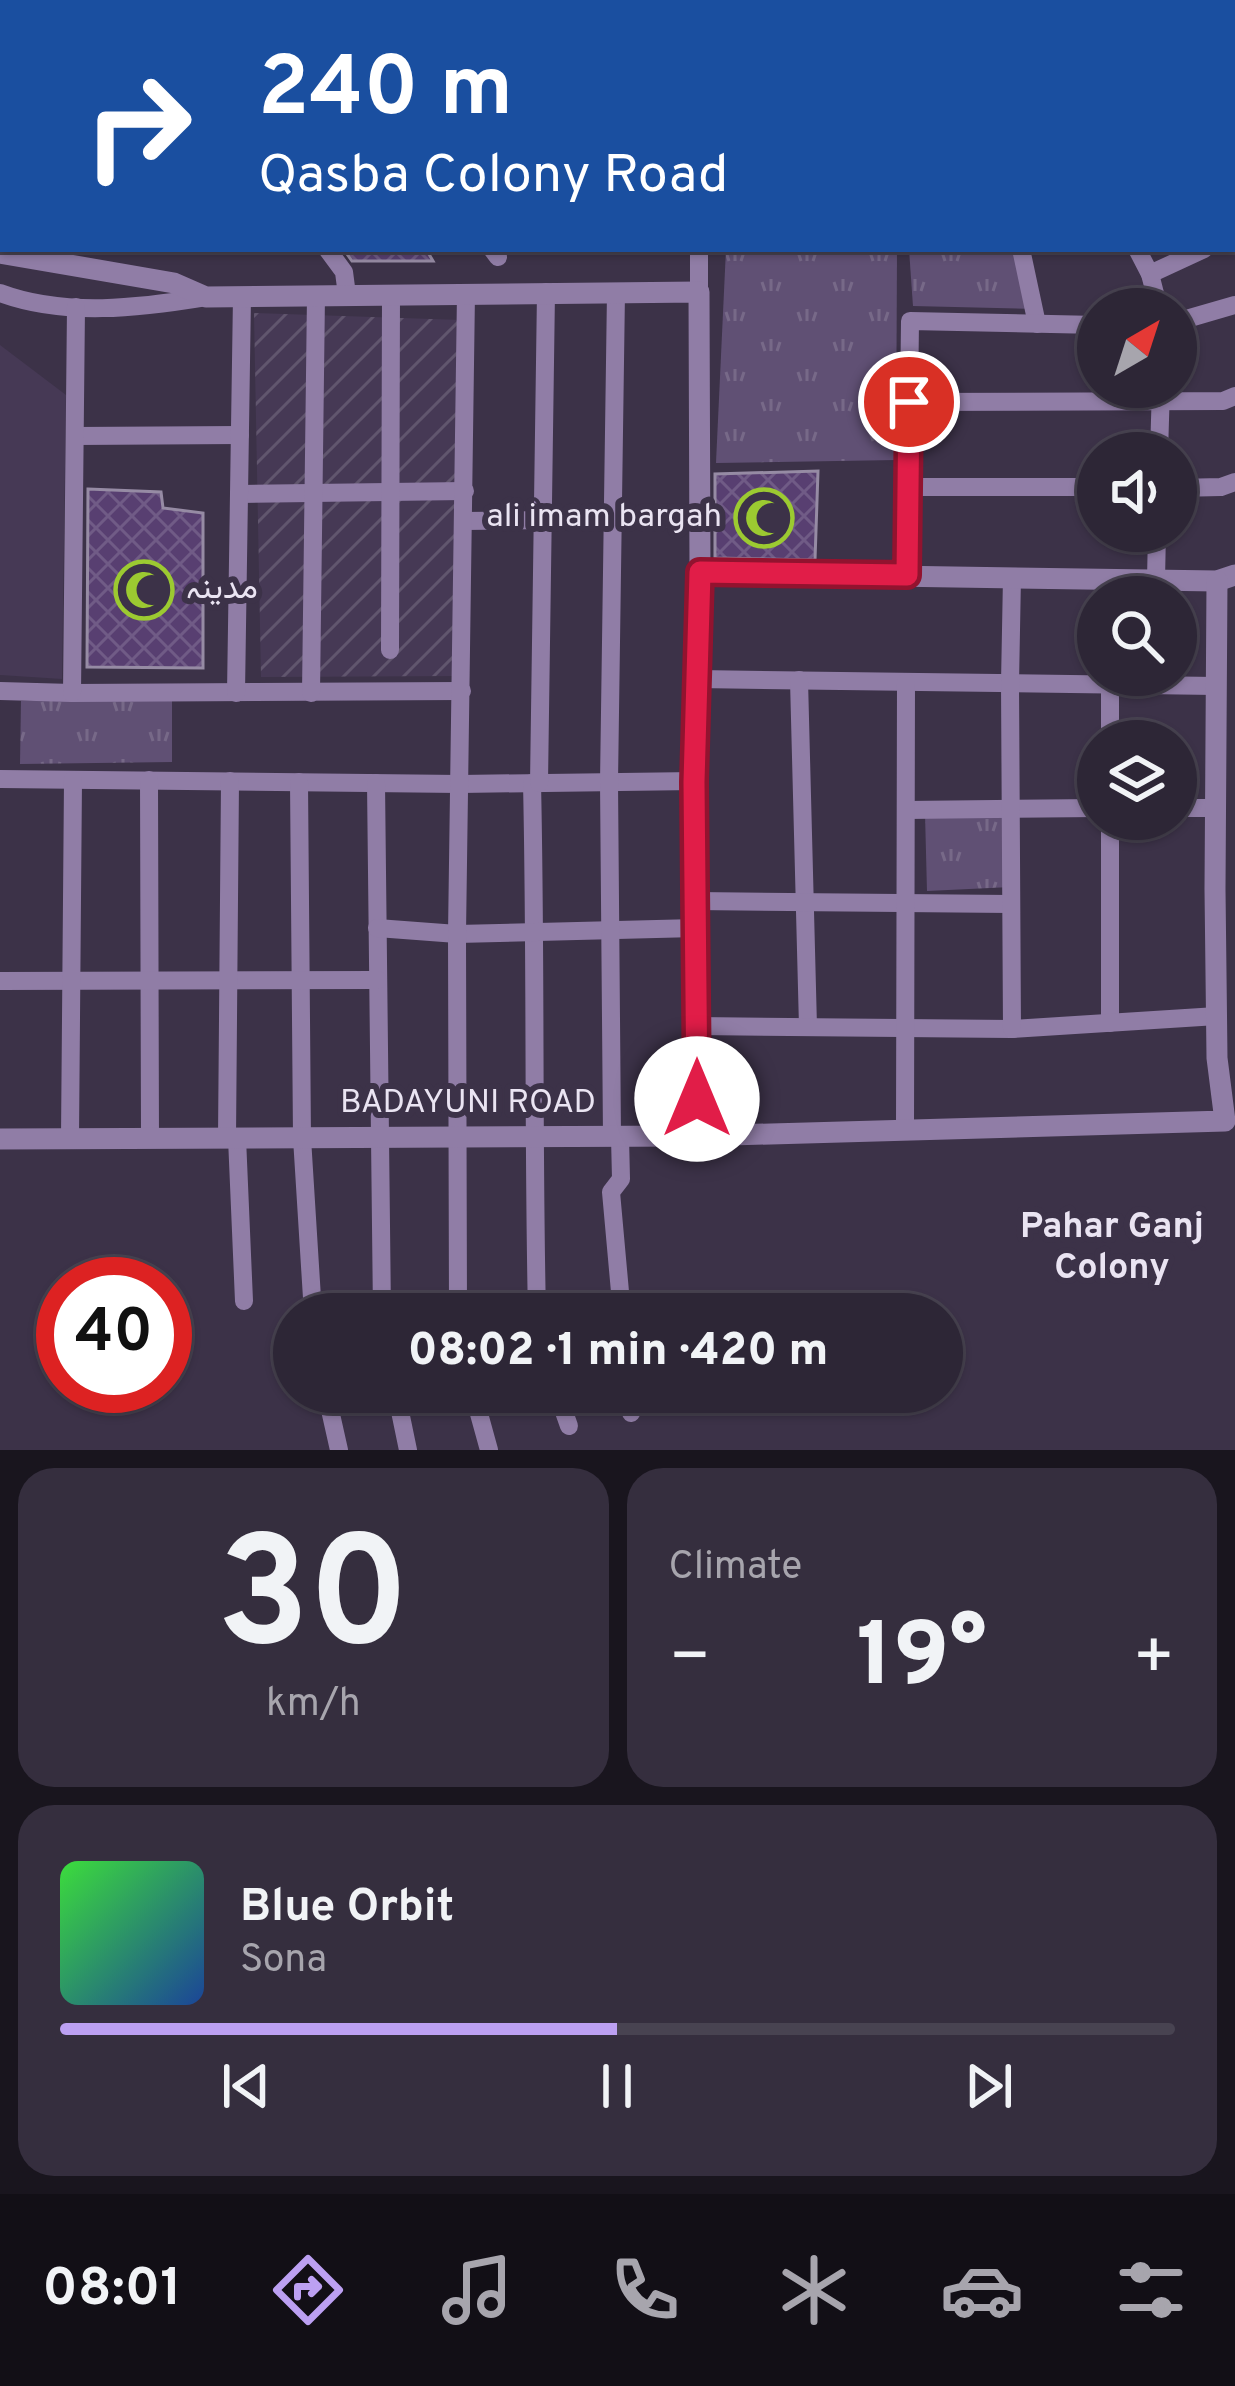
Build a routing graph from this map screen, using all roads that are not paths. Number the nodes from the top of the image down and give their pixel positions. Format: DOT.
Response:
graph roads {
  1 [pos="336,252"];
  2 [pos="699,252"];
  3 [pos="1022,252"];
  4 [pos="1139,252"];
  5 [pos="1198,252"];
  6 [pos="0,253"];
  7 [pos="1150,274"];
  8 [pos="1154,288"];
  9 [pos="546,292"];
  10 [pos="616,292"];
  11 [pos="699,292"];
  12 [pos="0,293"];
  13 [pos="466,293"];
  14 [pos="391,294"];
  15 [pos="347,295"];
  16 [pos="242,296"];
  17 [pos="316,296"];
  18 [pos="206,297"];
  19 [pos="1235,305"];
  20 [pos="76,307"];
  21 [pos="1197,316"];
  22 [pos="1037,324"];
  23 [pos="1077,325"];
  24 [pos="1235,396"];
  25 [pos="1077,397"];
  26 [pos="1197,398"];
  27 [pos="909,402"];
  28 [pos="240,435"];
  29 [pos="75,436"];
  30 [pos="1235,482"];
  31 [pos="908,487"];
  32 [pos="1077,488"];
  33 [pos="1197,488"];
  34 [pos="465,491"];
  35 [pos="390,492"];
  36 [pos="314,493"];
  37 [pos="239,494"];
  38 [pos="700,518"];
  39 [pos="543,520"];
  40 [pos="612,520"];
  41 [pos="464,521"];
  42 [pos="700,572"];
  43 [pos="907,575"];
  44 [pos="1012,577"];
  45 [pos="1077,578"];
  46 [pos="1226,578"];
  47 [pos="390,650"];
  48 [pos="697,679"];
  49 [pos="799,680"];
  50 [pos="906,682"];
  51 [pos="1010,683"];
  52 [pos="1077,684"];
  53 [pos="1197,686"];
  54 [pos="1216,686"];
  55 [pos="0,691"];
  56 [pos="463,691"];
  57 [pos="72,693"];
  58 [pos="236,693"];
  59 [pos="310,693"];
  60 [pos="0,779"];
  61 [pos="73,780"];
  62 [pos="149,780"];
  63 [pos="230,781"];
  64 [pos="299,782"];
  65 [pos="609,782"];
  66 [pos="694,782"];
  67 [pos="376,783"];
  68 [pos="536,783"];
  69 [pos="460,784"];
  70 [pos="1077,808"];
  71 [pos="1197,808"];
  72 [pos="1215,808"];
  73 [pos="906,810"];
  74 [pos="1010,810"];
  75 [pos="1110,840"];
  76 [pos="805,901"];
  77 [pos="695,902"];
  78 [pos="906,903"];
  79 [pos="1011,904"];
  80 [pos="377,928"];
  81 [pos="696,928"];
  82 [pos="611,930"];
  83 [pos="535,932"];
  84 [pos="457,934"];
  85 [pos="301,979"];
  86 [pos="150,980"];
  87 [pos="228,980"];
  88 [pos="378,980"];
  89 [pos="0,981"];
  90 [pos="71,981"];
  91 [pos="1216,1016"];
  92 [pos="1110,1023"];
  93 [pos="696,1026"];
  94 [pos="808,1027"];
  95 [pos="905,1028"];
  96 [pos="1012,1029"];
  97 [pos="1228,1110"];
  98 [pos="905,1130"];
  99 [pos="697,1136"];
  100 [pos="533,1137"];
  101 [pos="616,1137"];
  102 [pos="70,1138"];
  103 [pos="150,1138"];
  104 [pos="232,1138"];
  105 [pos="302,1138"];
  106 [pos="380,1138"];
  107 [pos="458,1138"];
  108 [pos="0,1139"];
  109 [pos="312,1293"];
  110 [pos="382,1293"];
  111 [pos="458,1293"];
  112 [pos="537,1293"];
  113 [pos="620,1293"];
  114 [pos="244,1301"];
  115 [pos="330,1413"];
  116 [pos="400,1413"];
  117 [pos="478,1413"];
  118 [pos="564,1413"];
  119 [pos="569,1426"];
  120 [pos="338,1450"];
  121 [pos="408,1450"];
  122 [pos="488,1450"];
  1 -- 15 [label="street"];
  2 -- 11 [label="street"];
  3 -- 22 [label="street"];
  4 -- 7 [label="street"];
  5 -- 7 [label="street"];
  6 -- 18 [label="street"];
  7 -- 8 [label="street"];
  9 -- 10 [label="street"];
  9 -- 13 [label="street"];
  9 -- 39 [label="street"];
  10 -- 11 [label="street"];
  10 -- 40 [label="street"];
  11 -- 38 [label="street"];
  12 -- 20 [label="street"];
  13 -- 14 [label="street"];
  13 -- 34 [label="street"];
  14 -- 15 [label="street"];
  14 -- 35 [label="street"];
  15 -- 17 [label="street"];
  16 -- 17 [label="street"];
  16 -- 18 [label="street"];
  16 -- 28 [label="street"];
  17 -- 36 [label="street"];
  18 -- 20 [label="street"];
  19 -- 21 [label="street"];
  20 -- 29 [label="street"];
  22 -- 23 [label="street"];
  22 -- 27 [label="street"];
  24 -- 26 [label="street"];
  25 -- 27 [label="street"];
  27 -- 31 [label="street"];
  28 -- 29 [label="street"];
  28 -- 37 [label="street"];
  29 -- 57 [label="street"];
  30 -- 33 [label="street"];
  31 -- 32 [label="street"];
  31 -- 43 [label="street"];
  34 -- 35 [label="street"];
  34 -- 41 [label="street"];
  35 -- 36 [label="street"];
  35 -- 47 [label="street"];
  36 -- 37 [label="street"];
  36 -- 59 [label="street"];
  37 -- 58 [label="street"];
  38 -- 40 [label="street"];
  38 -- 42 [label="street"];
  39 -- 40 [label="street"];
  39 -- 41 [label="street"];
  39 -- 68 [label="street"];
  40 -- 65 [label="street"];
  41 -- 56 [label="street"];
  42 -- 43 [label="street"];
  42 -- 48 [label="street"];
  43 -- 44 [label="street"];
  44 -- 45 [label="street"];
  44 -- 51 [label="street"];
  46 -- 54 [label="street"];
  48 -- 49 [label="street"];
  48 -- 66 [label="street"];
  49 -- 50 [label="street"];
  49 -- 76 [label="street"];
  50 -- 51 [label="street"];
  50 -- 73 [label="street"];
  51 -- 52 [label="street"];
  51 -- 74 [label="street"];
  53 -- 54 [label="street"];
  54 -- 72 [label="street"];
  55 -- 57 [label="street"];
  56 -- 59 [label="street"];
  56 -- 69 [label="street"];
  57 -- 58 [label="street"];
  58 -- 59 [label="street"];
  60 -- 61 [label="street"];
  61 -- 62 [label="street"];
  61 -- 90 [label="street"];
  62 -- 63 [label="street"];
  62 -- 86 [label="street"];
  63 -- 64 [label="street"];
  63 -- 87 [label="street"];
  64 -- 67 [label="street"];
  64 -- 85 [label="street"];
  65 -- 66 [label="street"];
  65 -- 68 [label="street"];
  65 -- 82 [label="street"];
  66 -- 77 [label="street"];
  67 -- 69 [label="street"];
  67 -- 80 [label="street"];
  68 -- 69 [label="street"];
  68 -- 83 [label="street"];
  69 -- 84 [label="street"];
  70 -- 74 [label="street"];
  71 -- 72 [label="street"];
  72 -- 91 [label="street"];
  73 -- 74 [label="street"];
  73 -- 78 [label="street"];
  74 -- 79 [label="street"];
  75 -- 92 [label="street"];
  76 -- 77 [label="street"];
  76 -- 78 [label="street"];
  76 -- 94 [label="street"];
  77 -- 81 [label="street"];
  78 -- 79 [label="street"];
  78 -- 95 [label="street"];
  79 -- 96 [label="street"];
  80 -- 84 [label="street"];
  80 -- 88 [label="street"];
  81 -- 82 [label="street"];
  81 -- 93 [label="street"];
  82 -- 83 [label="street"];
  82 -- 101 [label="street"];
  83 -- 84 [label="street"];
  83 -- 100 [label="street"];
  84 -- 107 [label="street"];
  85 -- 87 [label="street"];
  85 -- 88 [label="street"];
  85 -- 105 [label="street"];
  86 -- 87 [label="street"];
  86 -- 90 [label="street"];
  86 -- 103 [label="street"];
  87 -- 104 [label="street"];
  88 -- 106 [label="street"];
  89 -- 90 [label="street"];
  90 -- 102 [label="street"];
  91 -- 92 [label="street"];
  91 -- 97 [label="street"];
  92 -- 96 [label="street"];
  93 -- 94 [label="street"];
  93 -- 99 [label="street"];
  94 -- 95 [label="street"];
  95 -- 96 [label="street"];
  95 -- 98 [label="street"];
  97 -- 98 [label="street, BADAYUNI ROAD"];
  98 -- 99 [label="street, BADAYUNI ROAD"];
  99 -- 101 [label="street, BADAYUNI ROAD"];
  100 -- 101 [label="street, BADAYUNI ROAD"];
  100 -- 107 [label="street, BADAYUNI ROAD"];
  100 -- 112 [label="street"];
  101 -- 113 [label="street"];
  102 -- 103 [label="street, BADAYUNI ROAD"];
  102 -- 108 [label="street, BADAYUNI ROAD"];
  103 -- 104 [label="street, BADAYUNI ROAD"];
  104 -- 105 [label="street, BADAYUNI ROAD"];
  104 -- 114 [label="street"];
  105 -- 106 [label="street, BADAYUNI ROAD"];
  105 -- 109 [label="street"];
  106 -- 107 [label="street, BADAYUNI ROAD"];
  106 -- 110 [label="street"];
  107 -- 111 [label="street"];
  115 -- 120 [label="street"];
  116 -- 121 [label="street"];
  117 -- 122 [label="street"];
  118 -- 119 [label="street"];
}
